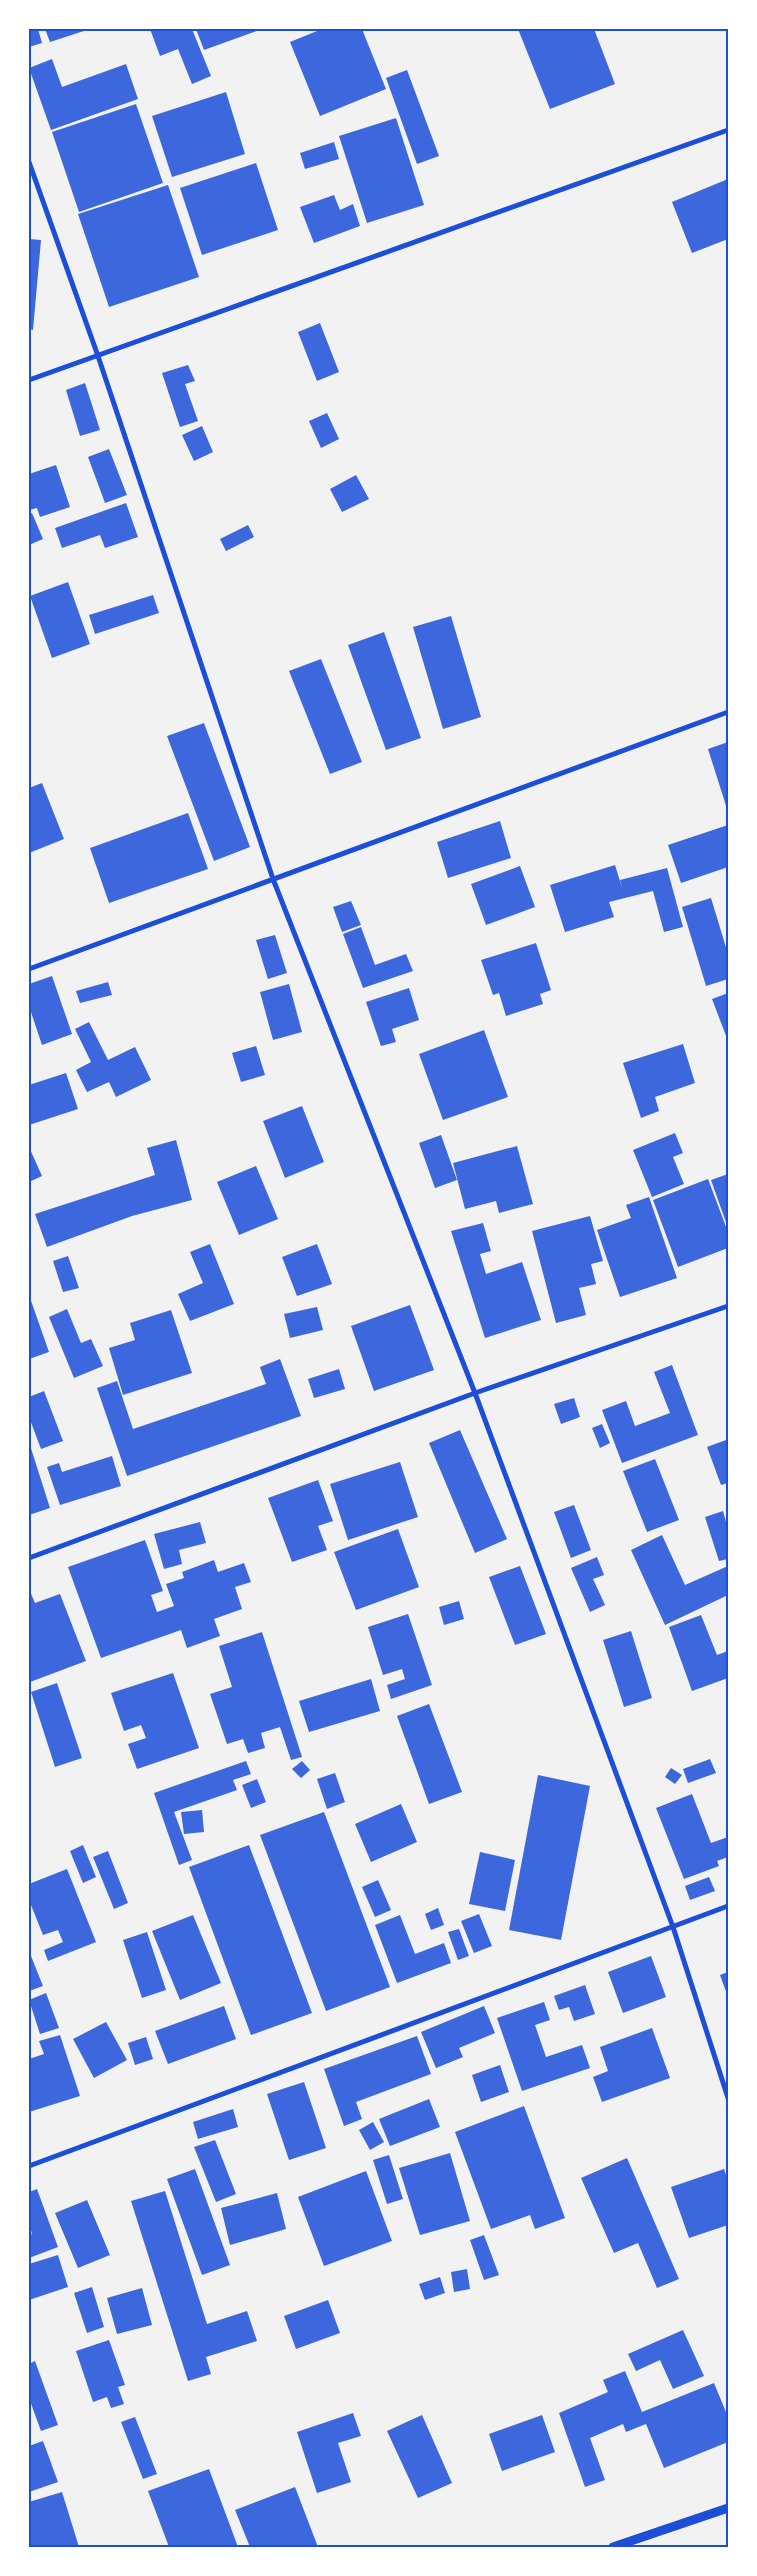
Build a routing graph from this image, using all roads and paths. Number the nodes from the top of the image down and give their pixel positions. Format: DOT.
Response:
graph roads {
  1 [pos="728,130"];
  2 [pos="29,162"];
  3 [pos="98,356"];
  4 [pos="29,380"];
  5 [pos="728,712"];
  6 [pos="273,879"];
  7 [pos="29,969"];
  8 [pos="728,1306"];
  9 [pos="475,1393"];
  10 [pos="29,1558"];
  11 [pos="728,1906"];
  12 [pos="673,1926"];
  13 [pos="728,2098"];
  14 [pos="29,2166"];
  15 [pos="728,2508"];
  16 [pos="613,2547"];
  1 -- 3 [label="street"];
  2 -- 3 [label="street"];
  3 -- 4 [label="street"];
  3 -- 6 [label="street"];
  5 -- 6 [label="street"];
  6 -- 7 [label="street"];
  6 -- 9 [label="street"];
  8 -- 9 [label="street"];
  9 -- 10 [label="street"];
  9 -- 12 [label="street"];
  11 -- 12 [label="street"];
  12 -- 13 [label="street"];
  12 -- 14 [label="street"];
  15 -- 16 [label="street"];
}
